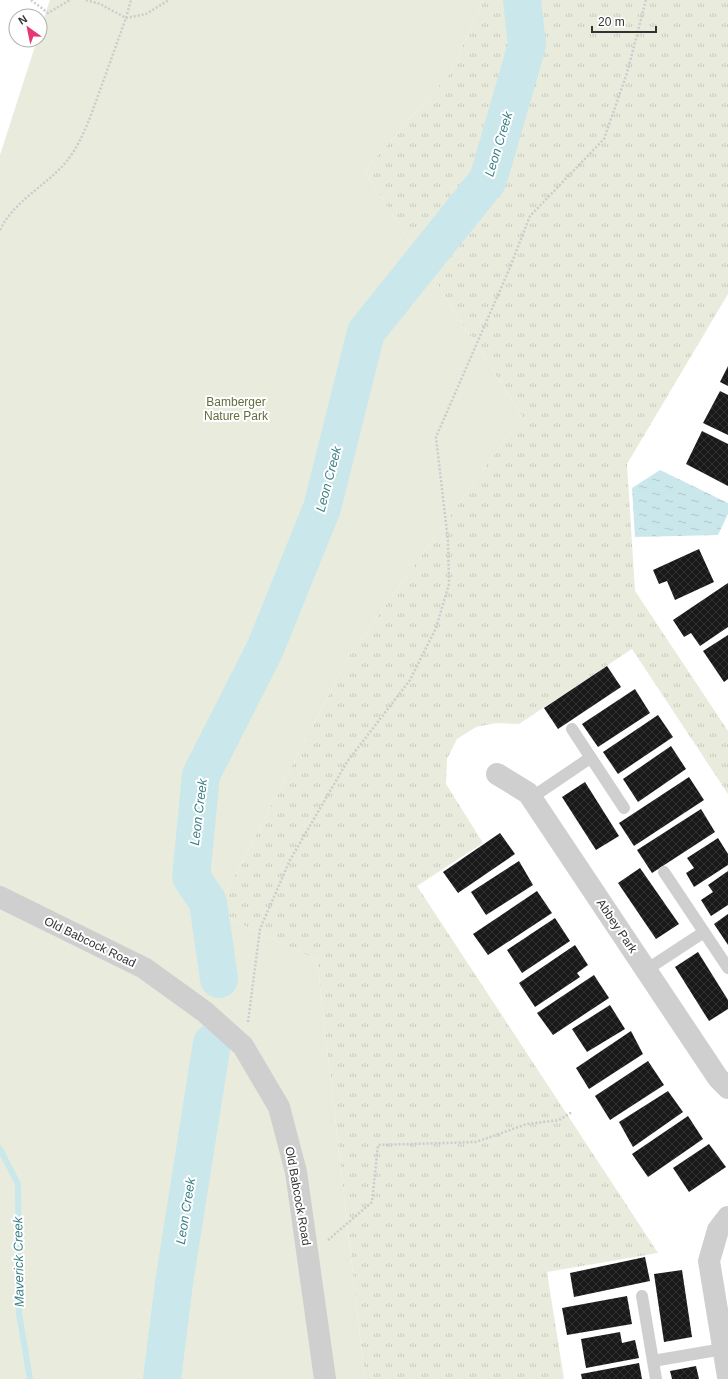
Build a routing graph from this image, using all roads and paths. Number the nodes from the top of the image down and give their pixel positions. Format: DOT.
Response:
graph roads {
  1 [pos="31,0"];
  2 [pos="70,0"];
  3 [pos="86,0"];
  4 [pos="131,0"];
  5 [pos="168,0"];
  6 [pos="646,0"];
  7 [pos="126,18"];
  8 [pos="0,230"];
  9 [pos="572,729"];
  10 [pos="590,758"];
  11 [pos="497,774"];
  12 [pos="531,798"];
  13 [pos="624,808"];
  14 [pos="664,872"];
  15 [pos="0,897"];
  16 [pos="704,932"];
  17 [pos="728,968"];
  18 [pos="646,970"];
  19 [pos="247,1027"];
  20 [pos="728,1088"];
  21 [pos="572,1112"];
  22 [pos="728,1217"];
  23 [pos="326,1241"];
  24 [pos="642,1296"];
  25 [pos="723,1349"];
  26 [pos="653,1361"];
  27 [pos="728,1377"];
  28 [pos="325,1379"];
  29 [pos="656,1379"];
  1 -- 2 [label="path"];
  3 -- 7 [label="path"];
  4 -- 7 [label="path"];
  5 -- 7 [label="path"];
  6 -- 19 [label="path"];
  7 -- 8 [label="path"];
  9 -- 10 [label="lane"];
  10 -- 12 [label="lane"];
  10 -- 13 [label="lane"];
  11 -- 12 [label="street, Abbey Park"];
  12 -- 18 [label="street, Abbey Park"];
  14 -- 16 [label="lane"];
  15 -- 28 [label="street, Old Babcock Road"];
  16 -- 17 [label="lane"];
  16 -- 18 [label="lane"];
  18 -- 20 [label="street, Abbey Park"];
  21 -- 23 [label="path"];
  22 -- 25 [label="street"];
  24 -- 26 [label="lane"];
  25 -- 26 [label="lane"];
  25 -- 27 [label="street"];
  26 -- 29 [label="lane"];
}
